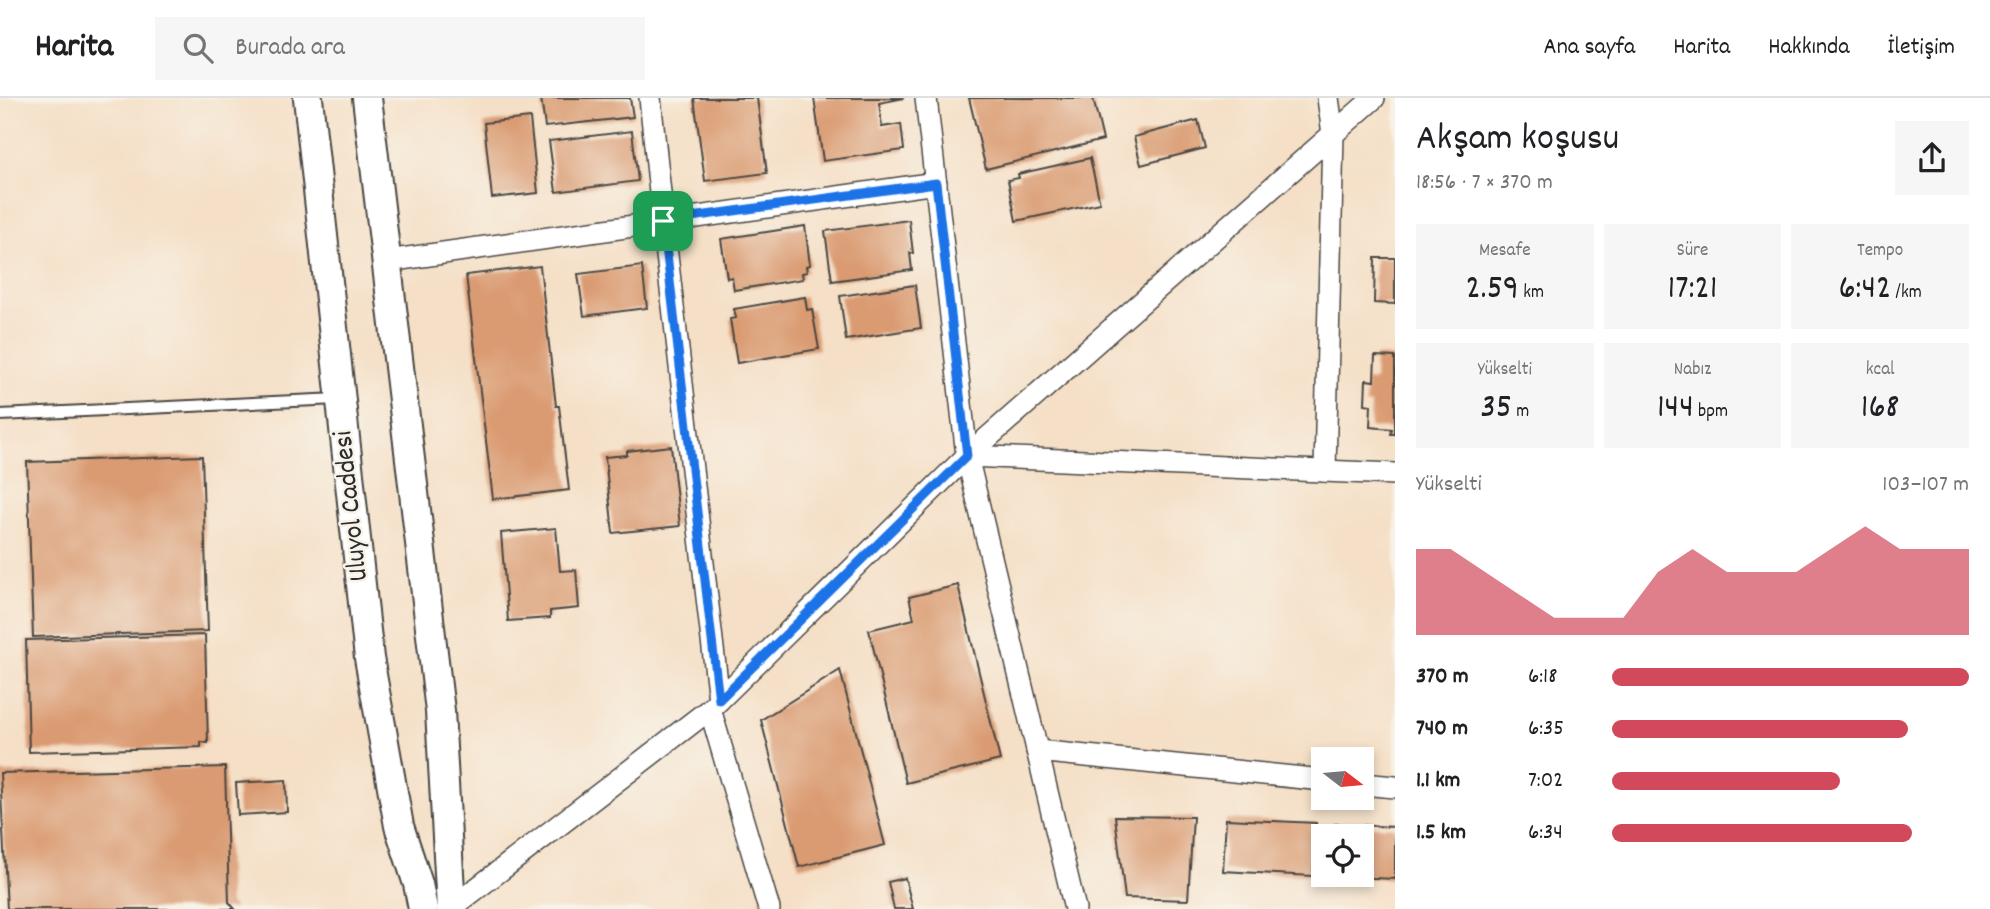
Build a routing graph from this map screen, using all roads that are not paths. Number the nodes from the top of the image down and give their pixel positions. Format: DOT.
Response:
graph roads {
  1 [pos="308,98"];
  2 [pos="368,98"];
  3 [pos="650,98"];
  4 [pos="926,98"];
  5 [pos="1328,98"];
  6 [pos="1374,98"];
  7 [pos="1333,134"];
  8 [pos="936,183"];
  9 [pos="663,221"];
  10 [pos="387,261"];
  11 [pos="341,399"];
  12 [pos="0,415"];
  13 [pos="967,456"];
  14 [pos="1325,471"];
  15 [pos="1395,474"];
  16 [pos="715,704"];
  17 [pos="1037,751"];
  18 [pos="1311,779"];
  19 [pos="1374,785"];
  20 [pos="1395,787"];
  21 [pos="451,908"];
  22 [pos="423,909"];
  23 [pos="769,909"];
  24 [pos="1075,909"];
  1 -- 11 [label="main road, Uluyol Caddesi"];
  2 -- 10 [label="main road"];
  3 -- 9 [label="street"];
  4 -- 8 [label="street"];
  5 -- 7 [label="street"];
  6 -- 7 [label="street"];
  7 -- 13 [label="street"];
  7 -- 14 [label="street"];
  8 -- 9 [label="street"];
  8 -- 13 [label="street"];
  9 -- 10 [label="street"];
  9 -- 16 [label="street"];
  10 -- 21 [label="main road"];
  11 -- 12 [label="lane"];
  11 -- 22 [label="main road, Uluyol Caddesi"];
  13 -- 14 [label="street"];
  13 -- 16 [label="street"];
  13 -- 17 [label="street"];
  14 -- 15 [label="street"];
  16 -- 21 [label="street"];
  16 -- 23 [label="street"];
  17 -- 18 [label="street"];
  17 -- 24 [label="street"];
  19 -- 20 [label="street"];
}
